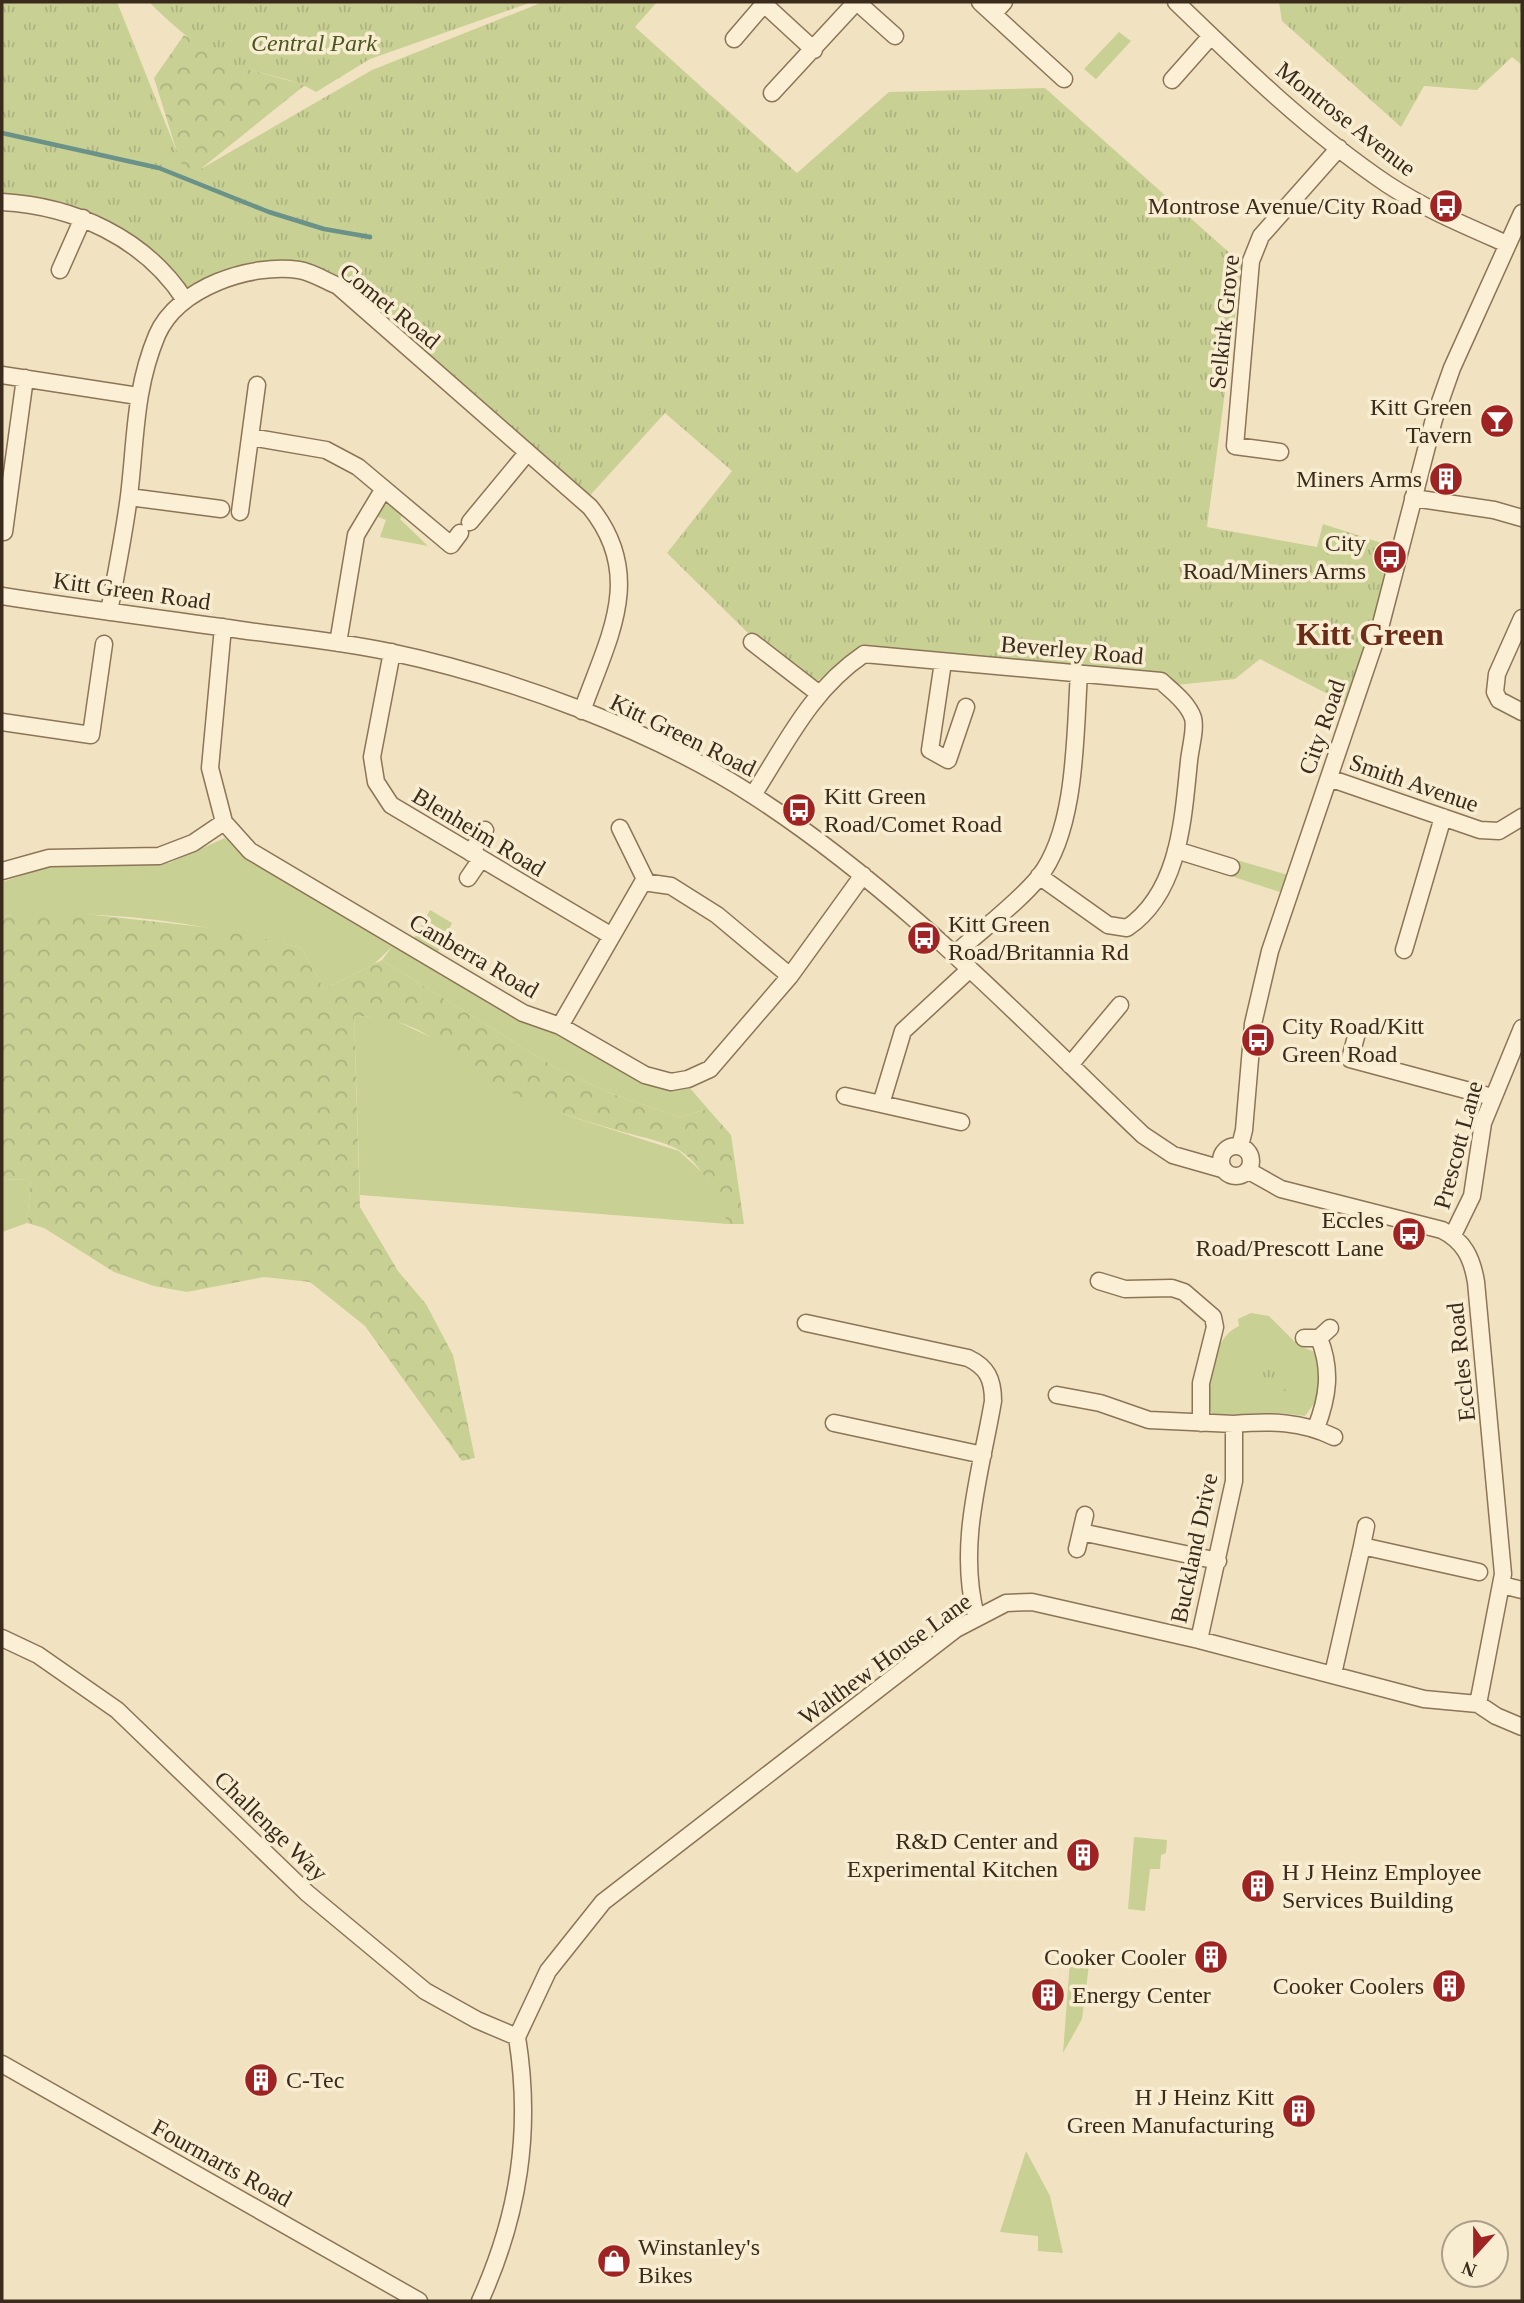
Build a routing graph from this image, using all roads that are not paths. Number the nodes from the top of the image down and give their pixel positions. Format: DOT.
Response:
graph roads {
  1 [pos="857,2"];
  2 [pos="980,2"];
  3 [pos="1175,2"];
  4 [pos="998,8"];
  5 [pos="895,36"];
  6 [pos="1211,36"];
  7 [pos="734,39"];
  8 [pos="814,50"];
  9 [pos="1063,79"];
  10 [pos="1172,79"];
  11 [pos="772,93"];
  12 [pos="1339,148"];
  13 [pos="2,202"];
  14 [pos="1522,213"];
  15 [pos="83,218"];
  16 [pos="1507,244"];
  17 [pos="60,270"];
  18 [pos="185,300"];
  19 [pos="2,375"];
  20 [pos="25,378"];
  21 [pos="257,385"];
  22 [pos="138,396"];
  23 [pos="251,438"];
  24 [pos="1280,452"];
  25 [pos="527,453"];
  26 [pos="383,490"];
  27 [pos="129,497"];
  28 [pos="1413,498"];
  29 [pos="221,509"];
  30 [pos="240,512"];
  31 [pos="1522,518"];
  32 [pos="4,532"];
  33 [pos="2,596"];
  34 [pos="109,612"];
  35 [pos="1522,618"];
  36 [pos="223,627"];
  37 [pos="752,642"];
  38 [pos="338,643"];
  39 [pos="104,644"];
  40 [pos="391,652"];
  41 [pos="943,662"];
  42 [pos="1079,673"];
  43 [pos="818,693"];
  44 [pos="966,707"];
  45 [pos="582,711"];
  46 [pos="1522,712"];
  47 [pos="2,722"];
  48 [pos="1329,778"];
  49 [pos="753,795"];
  50 [pos="1443,817"];
  51 [pos="1522,817"];
  52 [pos="224,822"];
  53 [pos="620,828"];
  54 [pos="485,830"];
  55 [pos="1177,850"];
  56 [pos="476,856"];
  57 [pos="1231,867"];
  58 [pos="2,871"];
  59 [pos="863,875"];
  60 [pos="1039,876"];
  61 [pos="468,878"];
  62 [pos="647,883"];
  63 [pos="610,936"];
  64 [pos="1404,950"];
  65 [pos="955,954"];
  66 [pos="970,969"];
  67 [pos="790,976"];
  68 [pos="1119,1005"];
  69 [pos="560,1026"];
  70 [pos="1522,1028"];
  71 [pos="1357,1033"];
  72 [pos="1070,1065"];
  73 [pos="845,1096"];
  74 [pos="1492,1097"];
  75 [pos="881,1104"];
  76 [pos="961,1122"];
  77 [pos="1240,1146"];
  78 [pos="1222,1169"];
  79 [pos="1249,1171"];
  80 [pos="1453,1235"];
  81 [pos="1099,1281"];
  82 [pos="806,1322"];
  83 [pos="1317,1335"];
  84 [pos="1057,1395"];
  85 [pos="834,1423"];
  86 [pos="1200,1423"];
  87 [pos="1234,1424"];
  88 [pos="1316,1428"];
  89 [pos="1334,1437"];
  90 [pos="984,1455"];
  91 [pos="1085,1514"];
  92 [pos="1366,1526"];
  93 [pos="1081,1532"];
  94 [pos="1362,1546"];
  95 [pos="1077,1549"];
  96 [pos="1217,1562"];
  97 [pos="1479,1572"];
  98 [pos="1502,1585"];
  99 [pos="1522,1590"];
  100 [pos="976,1616"];
  101 [pos="2,1638"];
  102 [pos="1199,1640"];
  103 [pos="1333,1675"];
  104 [pos="1478,1704"];
  105 [pos="1522,1727"];
  106 [pos="517,2037"];
  107 [pos="2,2064"];
  108 [pos="419,2301"];
  109 [pos="480,2301"];
  1 -- 5 [label="street"];
  1 -- 8 [label="street"];
  2 -- 4 [label="street"];
  3 -- 6 [label="street, Montrose Avenue"];
  4 -- 9 [label="street"];
  6 -- 10 [label="street"];
  6 -- 12 [label="street, Montrose Avenue"];
  7 -- 8 [label="street"];
  8 -- 11 [label="street"];
  12 -- 16 [label="street, Montrose Avenue"];
  12 -- 24 [label="street, Selkirk Grove"];
  13 -- 15 [label="street"];
  14 -- 16 [label="street, City Road"];
  15 -- 17 [label="street"];
  15 -- 18 [label="street"];
  16 -- 28 [label="street, City Road"];
  18 -- 22 [label="street, Comet Road"];
  18 -- 25 [label="street, Comet Road"];
  19 -- 20 [label="street"];
  20 -- 22 [label="street"];
  20 -- 32 [label="street"];
  21 -- 23 [label="street"];
  22 -- 27 [label="street, Comet Road"];
  23 -- 26 [label="street"];
  23 -- 30 [label="street"];
  25 -- 26 [label="street"];
  25 -- 45 [label="street, Comet Road"];
  26 -- 38 [label="street"];
  27 -- 29 [label="street"];
  27 -- 34 [label="street, Comet Road"];
  28 -- 31 [label="street"];
  28 -- 48 [label="street, City Road"];
  33 -- 34 [label="street, Kitt Green Road"];
  34 -- 36 [label="street, Kitt Green Road"];
  35 -- 46 [label="street"];
  36 -- 38 [label="street, Kitt Green Road"];
  36 -- 52 [label="street, Canberra Road"];
  37 -- 43 [label="street"];
  38 -- 40 [label="street, Kitt Green Road"];
  39 -- 47 [label="street"];
  40 -- 45 [label="street, Kitt Green Road"];
  40 -- 56 [label="street, Blenheim Road"];
  41 -- 42 [label="street, Beverley Road"];
  41 -- 43 [label="street, Beverley Road"];
  41 -- 44 [label="street"];
  42 -- 55 [label="street, Beverley Road"];
  42 -- 60 [label="street"];
  43 -- 49 [label="street, Beverley Road"];
  45 -- 49 [label="street, Kitt Green Road"];
  48 -- 50 [label="street, Smith Avenue"];
  48 -- 77 [label="street, City Road"];
  49 -- 59 [label="street, Kitt Green Road"];
  50 -- 51 [label="street, Smith Avenue"];
  50 -- 64 [label="street"];
  52 -- 58 [label="street"];
  52 -- 69 [label="street, Canberra Road"];
  53 -- 62 [label="street"];
  54 -- 56 [label="street"];
  55 -- 57 [label="street"];
  55 -- 60 [label="street, Beverley Road"];
  56 -- 61 [label="street"];
  56 -- 63 [label="street, Blenheim Road"];
  59 -- 65 [label="street, Kitt Green Road"];
  59 -- 67 [label="street, Canberra Road"];
  60 -- 65 [label="street"];
  62 -- 63 [label="street"];
  62 -- 67 [label="street"];
  63 -- 69 [label="street"];
  65 -- 66 [label="street, Kitt Green Road"];
  66 -- 72 [label="street, Kitt Green Road"];
  66 -- 75 [label="street"];
  67 -- 69 [label="street, Canberra Road"];
  68 -- 72 [label="street"];
  70 -- 74 [label="street, Prescott Lane"];
  71 -- 74 [label="street"];
  72 -- 78 [label="street, Kitt Green Road"];
  73 -- 75 [label="street"];
  74 -- 80 [label="street, Prescott Lane"];
  75 -- 76 [label="street"];
  77 -- 78 [label="street"];
  77 -- 79 [label="street"];
  78 -- 79 [label="street"];
  79 -- 80 [label="street"];
  80 -- 98 [label="street, Eccles Road"];
  81 -- 86 [label="street"];
  82 -- 90 [label="street"];
  83 -- 88 [label="street"];
  84 -- 86 [label="street"];
  85 -- 90 [label="street"];
  86 -- 87 [label="street"];
  87 -- 88 [label="street"];
  87 -- 96 [label="street, Buckland Drive"];
  88 -- 89 [label="street"];
  90 -- 100 [label="street"];
  91 -- 93 [label="street"];
  92 -- 94 [label="street"];
  93 -- 95 [label="street"];
  93 -- 96 [label="street"];
  94 -- 97 [label="street"];
  94 -- 103 [label="street"];
  96 -- 102 [label="street, Buckland Drive"];
  98 -- 99 [label="street"];
  98 -- 104 [label="street, Eccles Road"];
  100 -- 102 [label="street, Walthew House Lane"];
  100 -- 106 [label="street, Walthew House Lane"];
  101 -- 106 [label="street, Challenge Way"];
  102 -- 103 [label="street, Walthew House Lane"];
  103 -- 104 [label="street, Walthew House Lane"];
  104 -- 105 [label="street"];
  106 -- 109 [label="street"];
  107 -- 108 [label="street, Fourmarts Road"];
}
